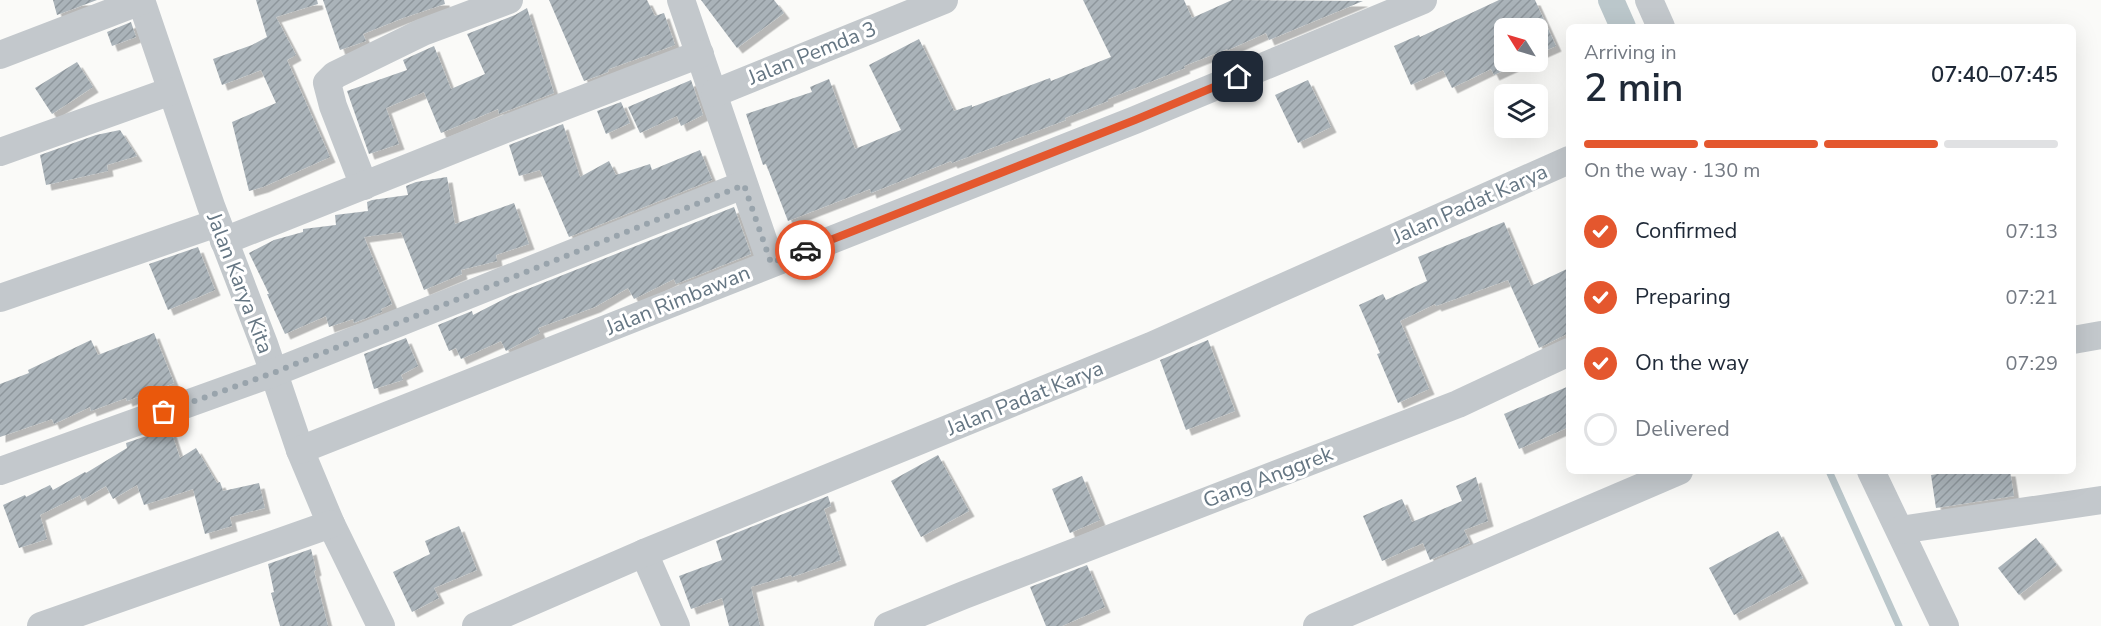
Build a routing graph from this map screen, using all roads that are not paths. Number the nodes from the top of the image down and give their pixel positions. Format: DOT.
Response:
graph roads {
  1 [pos="141,0"];
  2 [pos="509,0"];
  3 [pos="681,0"];
  4 [pos="944,0"];
  5 [pos="1423,0"];
  6 [pos="1649,0"];
  7 [pos="1660,24"];
  8 [pos="700,54"];
  9 [pos="0,55"];
  10 [pos="171,91"];
  11 [pos="715,93"];
  12 [pos="0,152"];
  13 [pos="1566,161"];
  14 [pos="744,185"];
  15 [pos="364,186"];
  16 [pos="220,232"];
  17 [pos="771,263"];
  18 [pos="0,298"];
  19 [pos="2101,335"];
  20 [pos="2076,339"];
  21 [pos="1566,353"];
  22 [pos="273,373"];
  23 [pos="300,450"];
  24 [pos="0,471"];
  25 [pos="1672,474"];
  26 [pos="1872,474"];
  27 [pos="2101,500"];
  28 [pos="331,524"];
  29 [pos="1900,530"];
  30 [pos="644,553"];
  31 [pos="41,626"];
  32 [pos="381,626"];
  33 [pos="476,626"];
  34 [pos="676,626"];
  35 [pos="888,626"];
  36 [pos="1317,626"];
  37 [pos="1945,626"];
  1 -- 9 [label="street"];
  1 -- 10 [label="street, Jalan Karya Kita"];
  2 -- 15 [label="street"];
  3 -- 8 [label="street"];
  4 -- 11 [label="street, Jalan Pemda 3"];
  5 -- 17 [label="street, Jalan Rimbawan"];
  6 -- 7 [label="street"];
  8 -- 11 [label="street"];
  8 -- 15 [label="street"];
  10 -- 12 [label="street"];
  10 -- 16 [label="street, Jalan Karya Kita"];
  11 -- 14 [label="street"];
  13 -- 30 [label="street, Jalan Padat Karya"];
  14 -- 17 [label="street"];
  14 -- 22 [label="street"];
  15 -- 16 [label="street"];
  16 -- 18 [label="street"];
  16 -- 22 [label="street, Jalan Karya Kita"];
  17 -- 23 [label="street, Jalan Rimbawan"];
  19 -- 20 [label="street"];
  21 -- 35 [label="street, Gang Anggrek"];
  22 -- 23 [label="street, Jalan Karya Kita"];
  22 -- 24 [label="street"];
  23 -- 28 [label="street, Jalan Karya Kita"];
  25 -- 36 [label="street"];
  26 -- 29 [label="street"];
  27 -- 29 [label="street"];
  28 -- 31 [label="street"];
  28 -- 32 [label="street, Jalan Karya Kita"];
  29 -- 37 [label="street"];
  30 -- 33 [label="street, Jalan Padat Karya"];
  30 -- 34 [label="street"];
}
